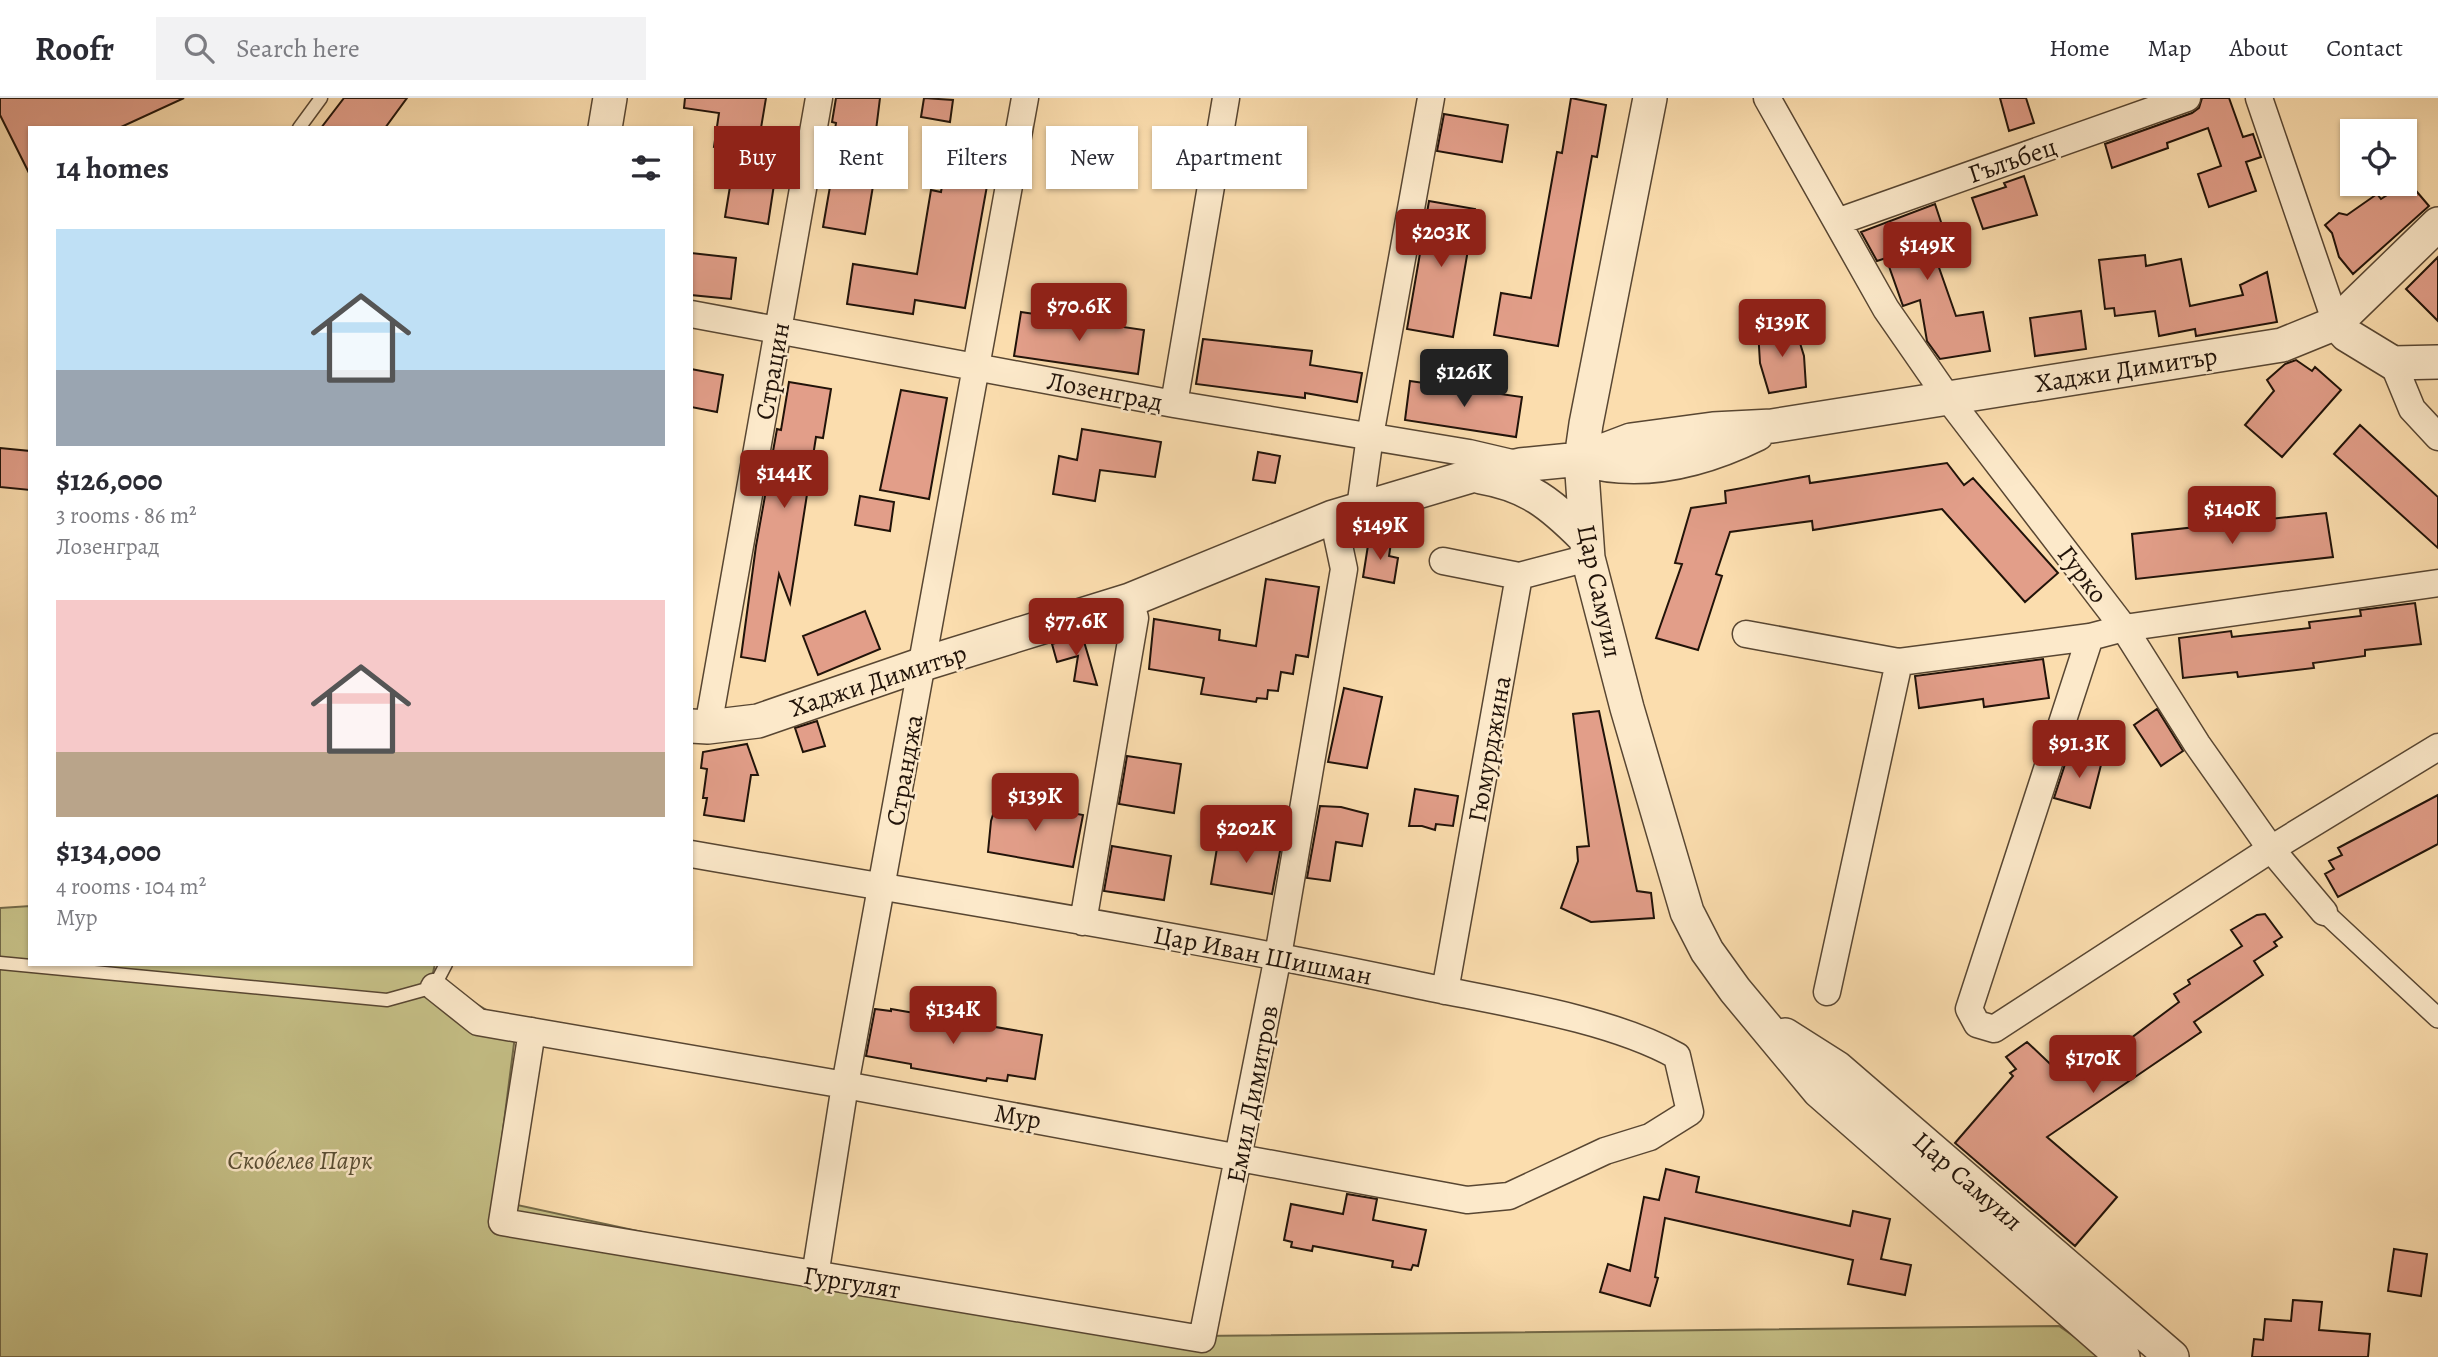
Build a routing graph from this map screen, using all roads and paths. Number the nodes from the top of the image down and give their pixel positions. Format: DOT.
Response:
graph roads {
  1 [pos="321,98"];
  2 [pos="610,98"];
  3 [pos="820,98"];
  4 [pos="1025,98"];
  5 [pos="1226,98"];
  6 [pos="1431,98"];
  7 [pos="1650,98"];
  8 [pos="1767,98"];
  9 [pos="2187,98"];
  10 [pos="2259,98"];
  11 [pos="300,126"];
  12 [pos="605,126"];
  13 [pos="1837,222"];
  14 [pos="2438,224"];
  15 [pos="693,314"];
  16 [pos="2336,323"];
  17 [pos="780,330"];
  18 [pos="2438,362"];
  19 [pos="2393,363"];
  20 [pos="978,367"];
  21 [pos="1947,397"];
  22 [pos="1174,404"];
  23 [pos="1370,436"];
  24 [pos="2438,437"];
  25 [pos="1581,459"];
  26 [pos="1520,465"];
  27 [pos="1471,476"];
  28 [pos="1347,513"];
  29 [pos="1586,547"];
  30 [pos="1443,561"];
  31 [pos="1519,576"];
  32 [pos="2438,583"];
  33 [pos="1130,600"];
  34 [pos="2124,628"];
  35 [pos="1746,634"];
  36 [pos="2090,637"];
  37 [pos="1899,662"];
  38 [pos="923,664"];
  39 [pos="700,727"];
  40 [pos="2438,747"];
  41 [pos="2271,849"];
  42 [pos="693,854"];
  43 [pos="883,887"];
  44 [pos="2324,912"];
  45 [pos="1083,922"];
  46 [pos="1278,956"];
  47 [pos="0,963"];
  48 [pos="28,966"];
  49 [pos="31,966"];
  50 [pos="440,975"];
  51 [pos="1446,991"];
  52 [pos="1827,992"];
  53 [pos="1756,1016"];
  54 [pos="2438,1018"];
  55 [pos="533,1031"];
  56 [pos="845,1085"];
  57 [pos="1605,1151"];
  58 [pos="1240,1157"];
  59 [pos="815,1276"];
  60 [pos="1202,1339"];
  61 [pos="2123,1357"];
  62 [pos="2172,1357"];
  1 -- 11 [label="lane"];
  2 -- 12 [label="street"];
  3 -- 17 [label="street, Страцин"];
  4 -- 20 [label="street, Странджа"];
  5 -- 22 [label="street"];
  6 -- 23 [label="street, Емил Димитров"];
  7 -- 25 [label="street, Цар Самуил"];
  8 -- 13 [label="street, Гурко"];
  9 -- 13 [label="street, Гълъбец"];
  10 -- 16 [label="street"];
  13 -- 21 [label="street, Гурко"];
  14 -- 16 [label="street, Хаджи Димитър"];
  15 -- 17 [label="street, Лозенград"];
  16 -- 19 [label="street"];
  16 -- 21 [label="street, Хаджи Димитър"];
  17 -- 20 [label="street, Лозенград"];
  17 -- 39 [label="street, Страцин"];
  18 -- 19 [label="street"];
  19 -- 24 [label="street"];
  20 -- 22 [label="street, Лозенград"];
  20 -- 38 [label="street, Странджа"];
  21 -- 25 [label="street, Хаджи Димитър"];
  21 -- 34 [label="street, Гурко"];
  22 -- 23 [label="street, Лозенград"];
  23 -- 26 [label="street, Лозенград"];
  23 -- 28 [label="street, Емил Димитров"];
  25 -- 26 [label="street, Хаджи Димитър"];
  25 -- 29 [label="street, Цар Самуил"];
  26 -- 27 [label="street, Хаджи Димитър"];
  27 -- 28 [label="street, Хаджи Димитър"];
  27 -- 29 [label="street"];
  28 -- 33 [label="street, Хаджи Димитър"];
  28 -- 46 [label="street, Емил Димитров"];
  29 -- 31 [label="street"];
  29 -- 53 [label="street, Цар Самуил"];
  30 -- 31 [label="street"];
  31 -- 51 [label="street, Гюмурджина"];
  32 -- 34 [label="street"];
  33 -- 38 [label="street, Хаджи Димитър"];
  33 -- 45 [label="street"];
  34 -- 36 [label="street"];
  34 -- 41 [label="street, Гурко"];
  35 -- 37 [label="street"];
  36 -- 37 [label="street"];
  36 -- 41 [label="street"];
  37 -- 52 [label="street"];
  38 -- 39 [label="street, Хаджи Димитър"];
  38 -- 43 [label="street, Странджа"];
  40 -- 41 [label="street"];
  41 -- 44 [label="street, Гурко"];
  42 -- 43 [label="street, Цар Иван Шишман"];
  43 -- 45 [label="street, Цар Иван Шишман"];
  43 -- 56 [label="street, Странджа"];
  44 -- 54 [label="street, Гурко"];
  45 -- 46 [label="street, Цар Иван Шишман"];
  46 -- 51 [label="street, Цар Иван Шишман"];
  46 -- 58 [label="street, Емил Димитров"];
  47 -- 48 [label="lane"];
  49 -- 50 [label="lane"];
  50 -- 55 [label="street, Мур"];
  51 -- 57 [label="street, Цар Иван Шишман"];
  53 -- 61 [label="street, Цар Самуил"];
  53 -- 62 [label="street, Цар Самуил"];
  55 -- 56 [label="street, Мур"];
  55 -- 59 [label="street, Гургулят"];
  56 -- 58 [label="street, Мур"];
  56 -- 59 [label="street, Странджа"];
  57 -- 58 [label="street, Мур"];
  58 -- 60 [label="street, Емил Димитров"];
  59 -- 60 [label="street, Гургулят"];
}
